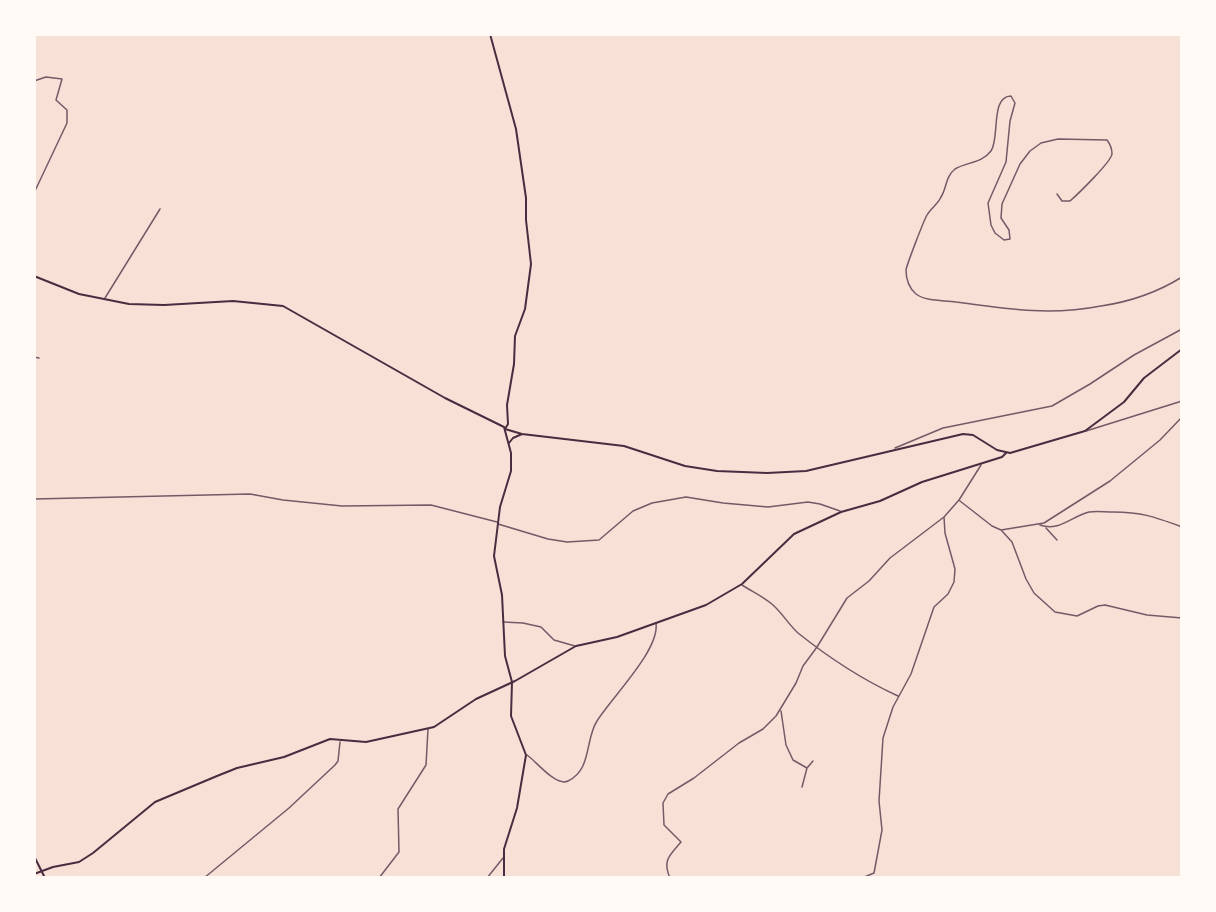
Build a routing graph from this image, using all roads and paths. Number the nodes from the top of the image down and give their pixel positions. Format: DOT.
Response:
graph roads {
  1 [pos="490,34"];
  2 [pos="34,81"];
  3 [pos="34,193"];
  4 [pos="1056,194"];
  5 [pos="160,209"];
  6 [pos="34,276"];
  7 [pos="1182,277"];
  8 [pos="105,300"];
  9 [pos="1182,329"];
  10 [pos="1182,349"];
  11 [pos="34,357"];
  12 [pos="39,358"];
  13 [pos="1182,401"];
  14 [pos="1182,417"];
  15 [pos="505,429"];
  16 [pos="1085,431"];
  17 [pos="522,434"];
  18 [pos="509,443"];
  19 [pos="895,450"];
  20 [pos="1006,453"];
  21 [pos="981,464"];
  22 [pos="34,500"];
  23 [pos="959,500"];
  24 [pos="840,512"];
  25 [pos="944,517"];
  26 [pos="497,523"];
  27 [pos="1039,525"];
  28 [pos="1182,527"];
  29 [pos="1046,528"];
  30 [pos="1001,530"];
  31 [pos="1057,540"];
  32 [pos="742,584"];
  33 [pos="1182,618"];
  34 [pos="503,622"];
  35 [pos="656,623"];
  36 [pos="576,646"];
  37 [pos="818,647"];
  38 [pos="512,682"];
  39 [pos="898,696"];
  40 [pos="781,711"];
  41 [pos="428,729"];
  42 [pos="341,739"];
  43 [pos="526,755"];
  44 [pos="813,761"];
  45 [pos="807,768"];
  46 [pos="802,787"];
  47 [pos="34,856"];
  48 [pos="503,858"];
  49 [pos="41,872"];
  50 [pos="34,874"];
  51 [pos="45,878"];
  52 [pos="204,878"];
  53 [pos="379,878"];
  54 [pos="487,878"];
  55 [pos="504,878"];
  56 [pos="670,878"];
  57 [pos="862,878"];
  1 -- 15 [label="main road"];
  2 -- 3 [label="street"];
  4 -- 7 [label="street"];
  5 -- 8 [label="street"];
  6 -- 8 [label="main road"];
  8 -- 15 [label="main road"];
  9 -- 19 [label="street"];
  10 -- 16 [label="main road"];
  11 -- 12 [label="street"];
  13 -- 16 [label="street"];
  14 -- 27 [label="street"];
  15 -- 17 [label="main road"];
  15 -- 18 [label="main road"];
  16 -- 20 [label="main road"];
  17 -- 18 [label="main road"];
  17 -- 19 [label="main road"];
  18 -- 26 [label="main road"];
  19 -- 20 [label="main road"];
  20 -- 21 [label="main road"];
  21 -- 23 [label="street"];
  21 -- 24 [label="main road"];
  22 -- 26 [label="street"];
  23 -- 25 [label="street"];
  23 -- 30 [label="street"];
  24 -- 26 [label="street"];
  24 -- 32 [label="main road"];
  25 -- 37 [label="street"];
  25 -- 39 [label="street"];
  26 -- 34 [label="main road"];
  27 -- 29 [label="street"];
  27 -- 30 [label="street"];
  28 -- 29 [label="street"];
  29 -- 31 [label="street"];
  30 -- 33 [label="street"];
  32 -- 35 [label="main road"];
  32 -- 37 [label="street"];
  34 -- 36 [label="street"];
  34 -- 38 [label="main road"];
  35 -- 36 [label="main road"];
  35 -- 43 [label="street"];
  36 -- 38 [label="main road"];
  37 -- 39 [label="street"];
  37 -- 40 [label="street"];
  38 -- 41 [label="main road"];
  38 -- 43 [label="main road"];
  39 -- 57 [label="street"];
  40 -- 45 [label="street"];
  40 -- 56 [label="street"];
  41 -- 42 [label="main road"];
  41 -- 53 [label="street"];
  42 -- 49 [label="main road"];
  42 -- 52 [label="street"];
  43 -- 48 [label="main road"];
  44 -- 45 [label="street"];
  45 -- 46 [label="street"];
  47 -- 49 [label="main road"];
  48 -- 54 [label="street"];
  48 -- 55 [label="main road"];
  49 -- 50 [label="main road"];
  49 -- 51 [label="main road"];
}
